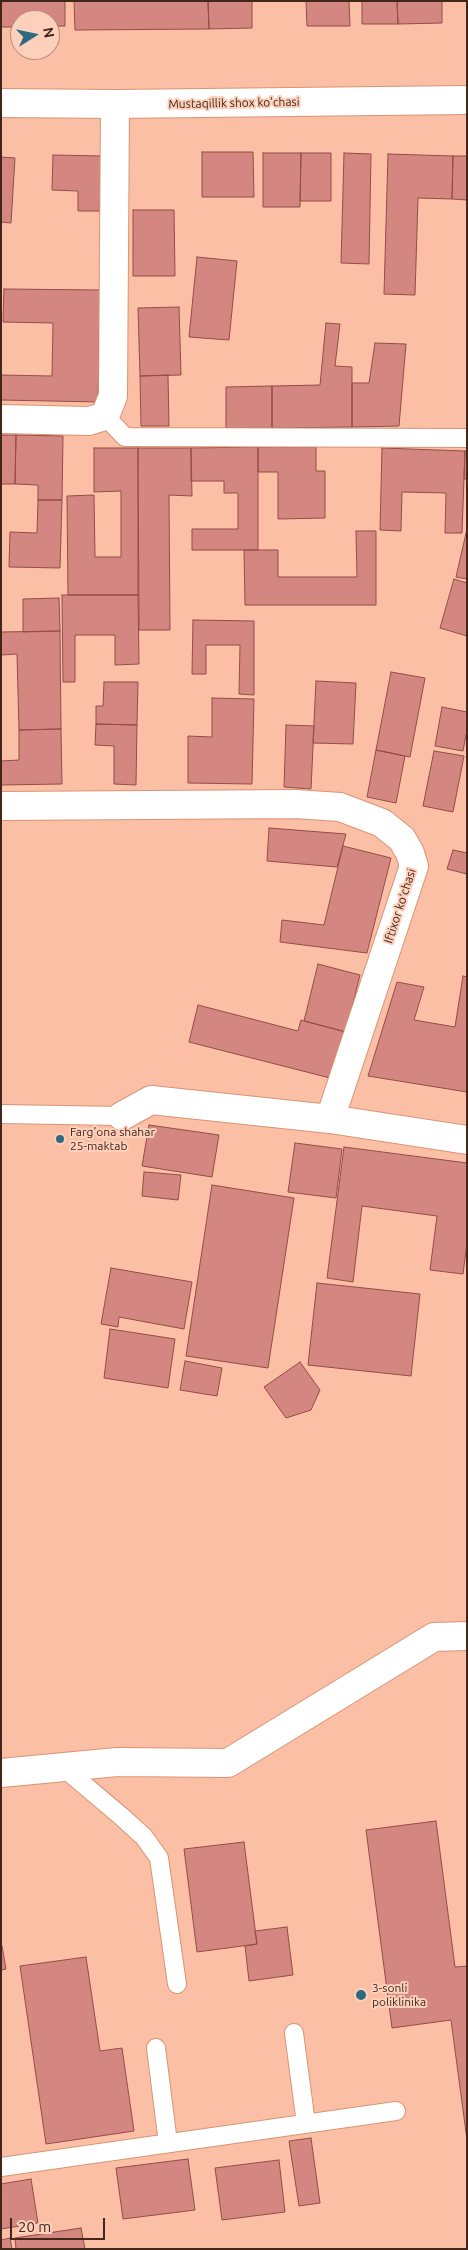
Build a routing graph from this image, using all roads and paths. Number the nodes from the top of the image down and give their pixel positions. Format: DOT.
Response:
graph roads {
  1 [pos="467,100"];
  2 [pos="1,103"];
  3 [pos="115,104"];
  4 [pos="105,416"];
  5 [pos="1,419"];
  6 [pos="467,438"];
  7 [pos="1,806"];
  8 [pos="1,1114"];
  9 [pos="122,1116"];
  10 [pos="330,1119"];
  11 [pos="467,1140"];
  12 [pos="467,1636"];
  13 [pos="63,1767"];
  14 [pos="1,1773"];
  15 [pos="177,1984"];
  16 [pos="294,2033"];
  17 [pos="156,2048"];
  18 [pos="396,2111"];
  19 [pos="306,2124"];
  20 [pos="168,2143"];
  21 [pos="1,2167"];
  1 -- 3 [label="street, Mustaqillik shox ko'chasi"];
  2 -- 3 [label="street, Mustaqillik shox ko'chasi"];
  3 -- 4 [label="street"];
  4 -- 5 [label="street"];
  4 -- 6 [label="lane"];
  7 -- 10 [label="street, Iftixor koʻchasi"];
  8 -- 9 [label="lane"];
  9 -- 10 [label="street"];
  10 -- 11 [label="street"];
  12 -- 13 [label="street"];
  13 -- 14 [label="street"];
  13 -- 15 [label="lane"];
  16 -- 19 [label="lane"];
  17 -- 20 [label="lane"];
  18 -- 19 [label="lane"];
  19 -- 20 [label="lane"];
  20 -- 21 [label="lane"];
}
